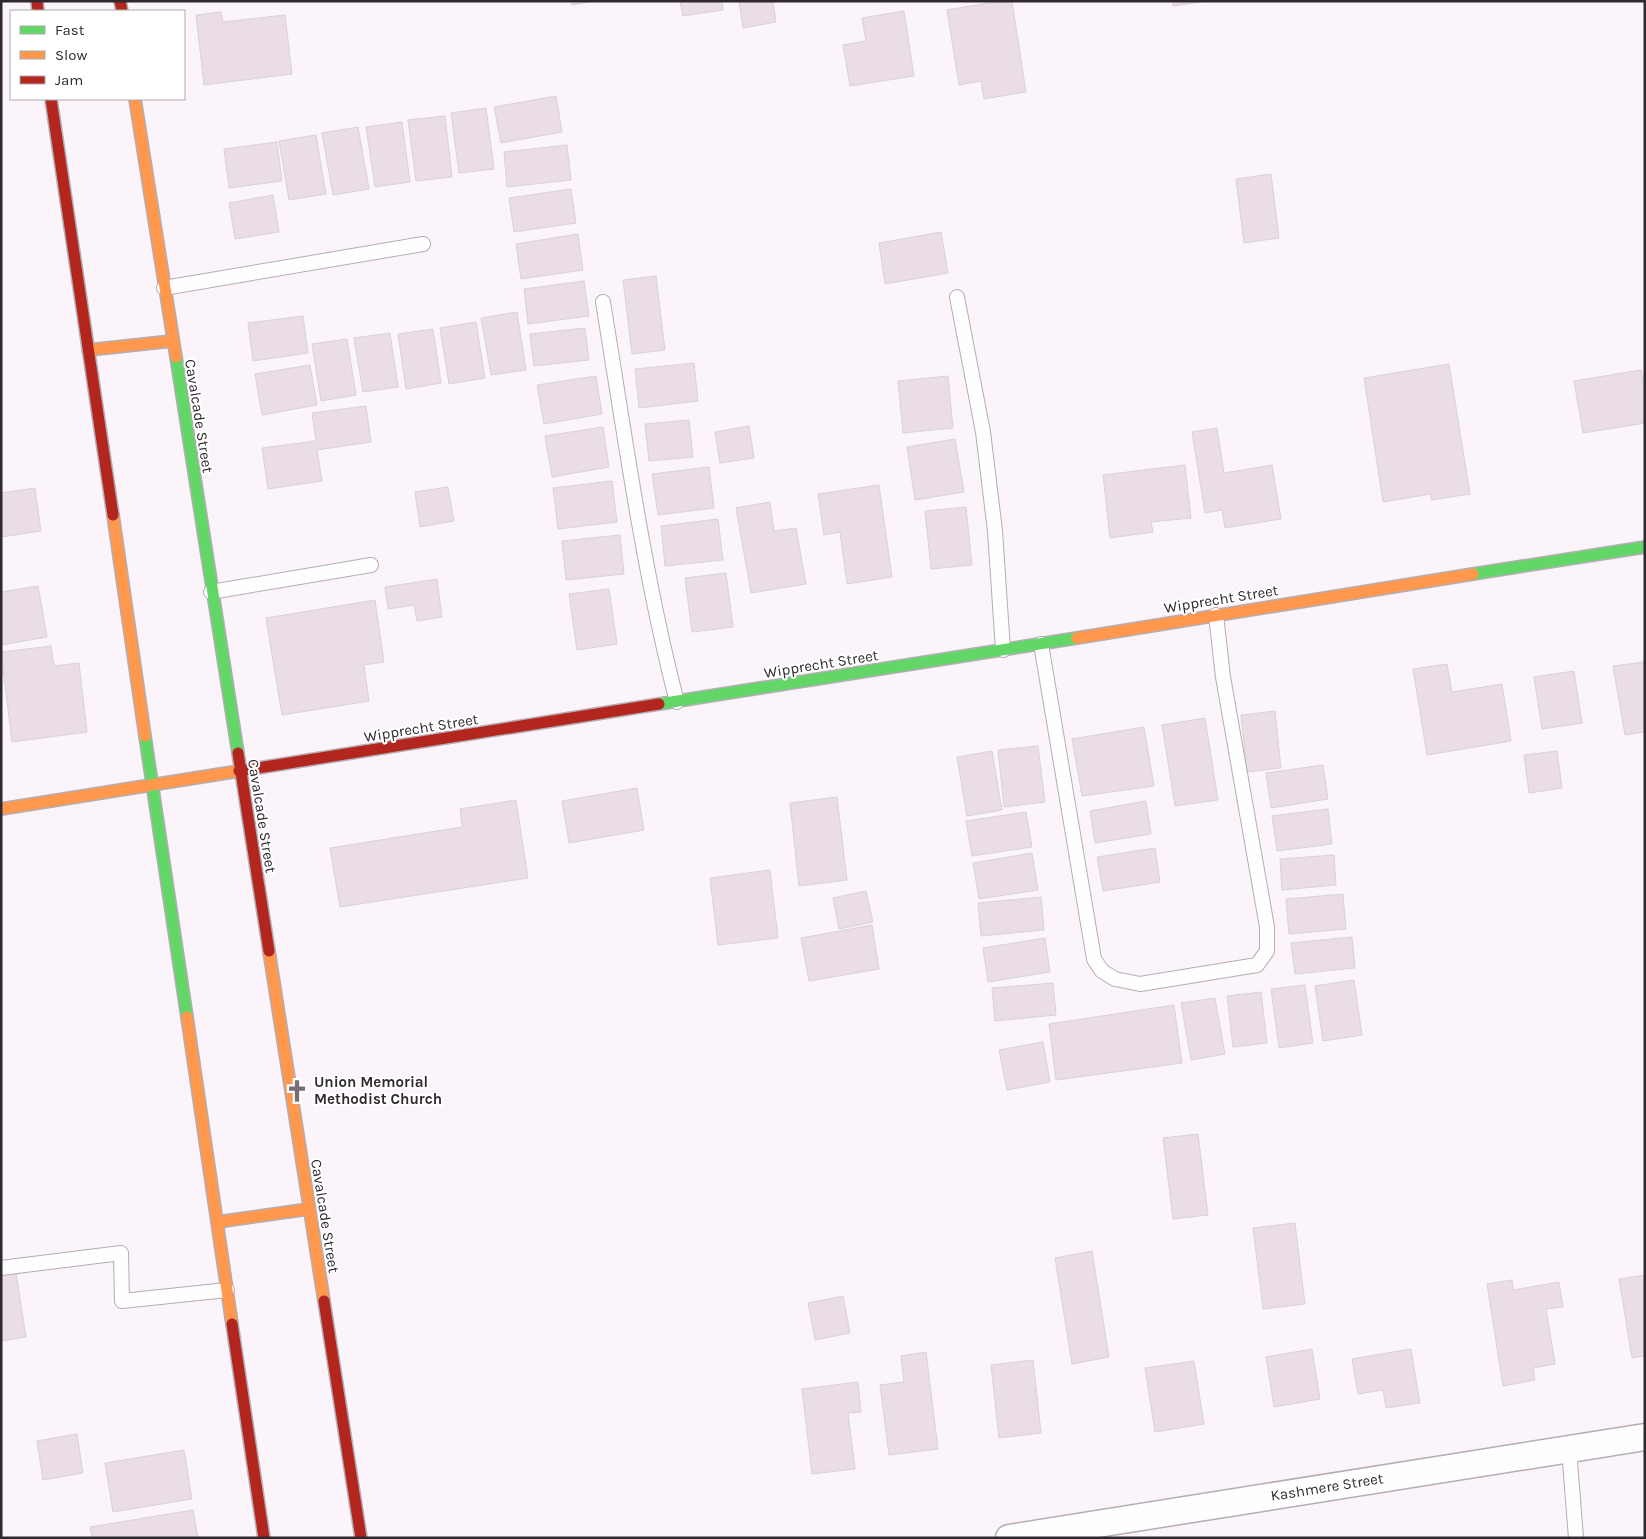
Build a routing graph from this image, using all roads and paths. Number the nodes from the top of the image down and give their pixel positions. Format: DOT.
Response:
graph roads {
  1 [pos="51,100"];
  2 [pos="135,100"];
  3 [pos="424,244"];
  4 [pos="164,288"];
  5 [pos="957,297"];
  6 [pos="603,302"];
  7 [pos="172,341"];
  8 [pos="88,350"];
  9 [pos="1645,546"];
  10 [pos="371,565"];
  11 [pos="211,592"];
  12 [pos="1216,615"];
  13 [pos="1041,644"];
  14 [pos="1003,650"];
  15 [pos="677,702"];
  16 [pos="240,772"];
  17 [pos="152,786"];
  18 [pos="1,809"];
  19 [pos="309,1209"];
  20 [pos="217,1222"];
  21 [pos="1,1268"];
  22 [pos="227,1290"];
  23 [pos="1645,1437"];
  24 [pos="1569,1449"];
  25 [pos="264,1538"];
  26 [pos="361,1538"];
  27 [pos="1009,1538"];
  28 [pos="1576,1538"];
  1 -- 8 [label="main road"];
  2 -- 4 [label="main road, Cavalcade Street"];
  3 -- 4 [label="lane"];
  4 -- 7 [label="main road, Cavalcade Street"];
  5 -- 14 [label="lane"];
  6 -- 15 [label="lane"];
  7 -- 8 [label="main road"];
  7 -- 11 [label="main road, Cavalcade Street"];
  8 -- 17 [label="main road"];
  9 -- 12 [label="main road, Wipprecht Street"];
  10 -- 11 [label="lane"];
  11 -- 16 [label="main road, Cavalcade Street"];
  12 -- 13 [label="main road, Wipprecht Street"];
  12 -- 13 [label="lane"];
  13 -- 14 [label="main road, Wipprecht Street"];
  14 -- 15 [label="main road, Wipprecht Street"];
  15 -- 16 [label="main road, Wipprecht Street"];
  16 -- 17 [label="main road, Wipprecht Street"];
  16 -- 19 [label="main road, Cavalcade Street"];
  17 -- 18 [label="main road, Wipprecht Street"];
  17 -- 20 [label="main road"];
  19 -- 20 [label="main road"];
  19 -- 26 [label="main road, Cavalcade Street"];
  20 -- 22 [label="main road"];
  21 -- 22 [label="lane"];
  22 -- 25 [label="main road"];
  23 -- 24 [label="street, Kashmere Street"];
  24 -- 27 [label="street, Kashmere Street"];
  24 -- 28 [label="lane"];
}
